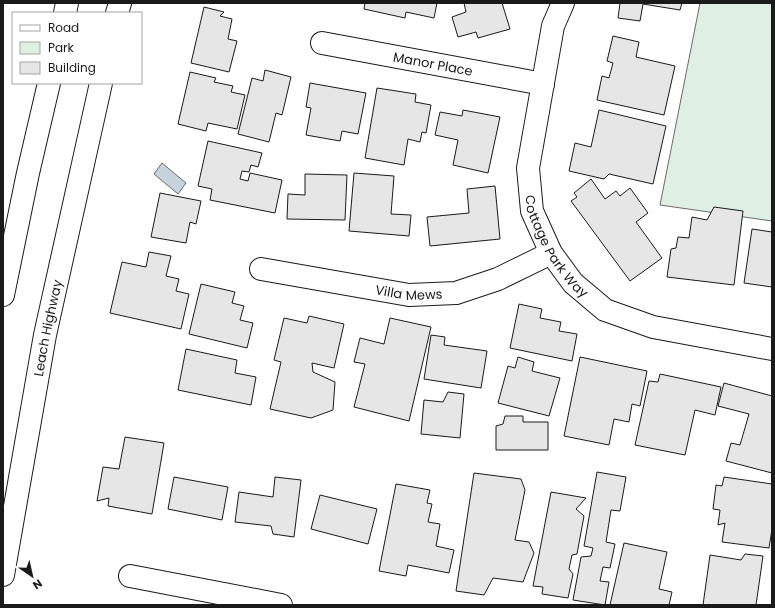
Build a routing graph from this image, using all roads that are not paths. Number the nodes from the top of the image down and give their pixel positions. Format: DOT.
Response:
graph roads {
  1 [pos="563,3"];
  2 [pos="322,43"];
  3 [pos="49,84"];
  4 [pos="102,84"];
  5 [pos="543,84"];
  6 [pos="551,253"];
  7 [pos="261,269"];
  8 [pos="3,295"];
  9 [pos="772,349"];
  10 [pos="3,575"];
  11 [pos="130,576"];
  12 [pos="281,605"];
  1 -- 5 [label="main road, Cottage Park Way"];
  2 -- 5 [label="main road, Manor Place"];
  3 -- 8 [label="main road"];
  4 -- 10 [label="main road, Leach Highway"];
  5 -- 6 [label="main road, Cottage Park Way"];
  6 -- 7 [label="main road, Villa Mews"];
  6 -- 9 [label="main road, Cottage Park Way"];
  11 -- 12 [label="main road"];
}
